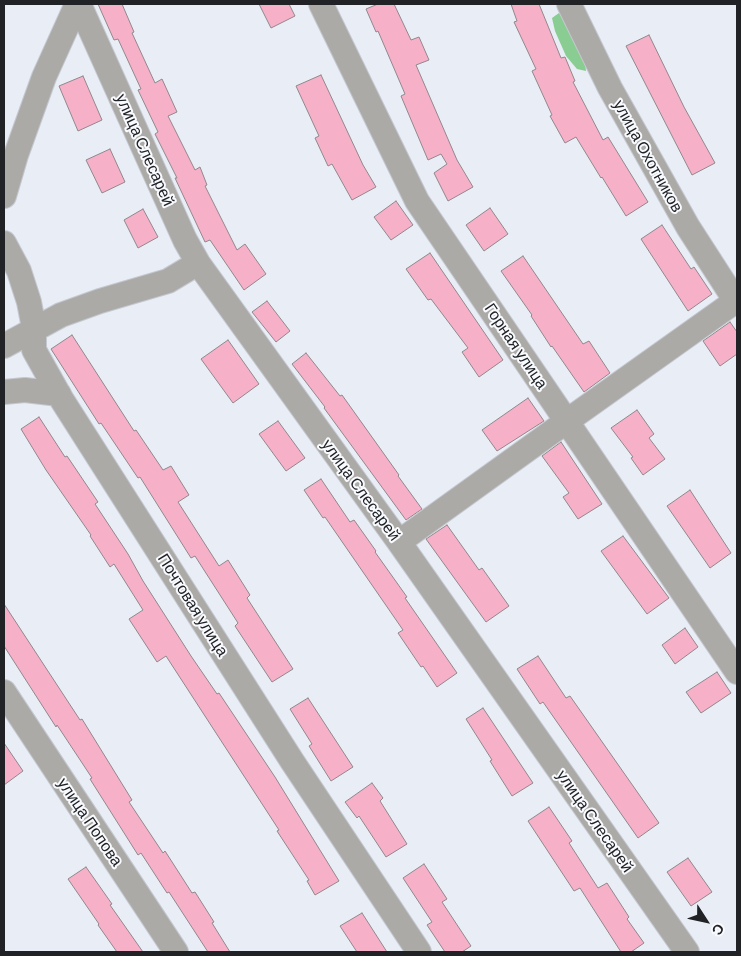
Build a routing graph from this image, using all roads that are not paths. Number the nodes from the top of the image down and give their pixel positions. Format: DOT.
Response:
graph roads {
  1 [pos="78,4"];
  2 [pos="321,4"];
  3 [pos="569,4"];
  4 [pos="4,196"];
  5 [pos="4,242"];
  6 [pos="198,264"];
  7 [pos="737,301"];
  8 [pos="34,328"];
  9 [pos="4,346"];
  10 [pos="4,392"];
  11 [pos="59,394"];
  12 [pos="567,421"];
  13 [pos="399,542"];
  14 [pos="737,672"];
  15 [pos="4,692"];
  16 [pos="176,952"];
  17 [pos="419,952"];
  18 [pos="687,952"];
  1 -- 4 [label="street"];
  1 -- 6 [label="street, улица Слесарей"];
  2 -- 12 [label="street, Горная улица"];
  3 -- 7 [label="street, улица Охотников"];
  5 -- 8 [label="street, Почтовая улица"];
  6 -- 8 [label="street"];
  6 -- 13 [label="street, улица Слесарей"];
  7 -- 12 [label="street"];
  8 -- 9 [label="street"];
  8 -- 11 [label="street, Почтовая улица"];
  10 -- 11 [label="street"];
  11 -- 17 [label="street, Почтовая улица"];
  12 -- 13 [label="street"];
  12 -- 14 [label="street, Горная улица"];
  13 -- 18 [label="street, улица Слесарей"];
  15 -- 16 [label="street, улица Попова"];
}
